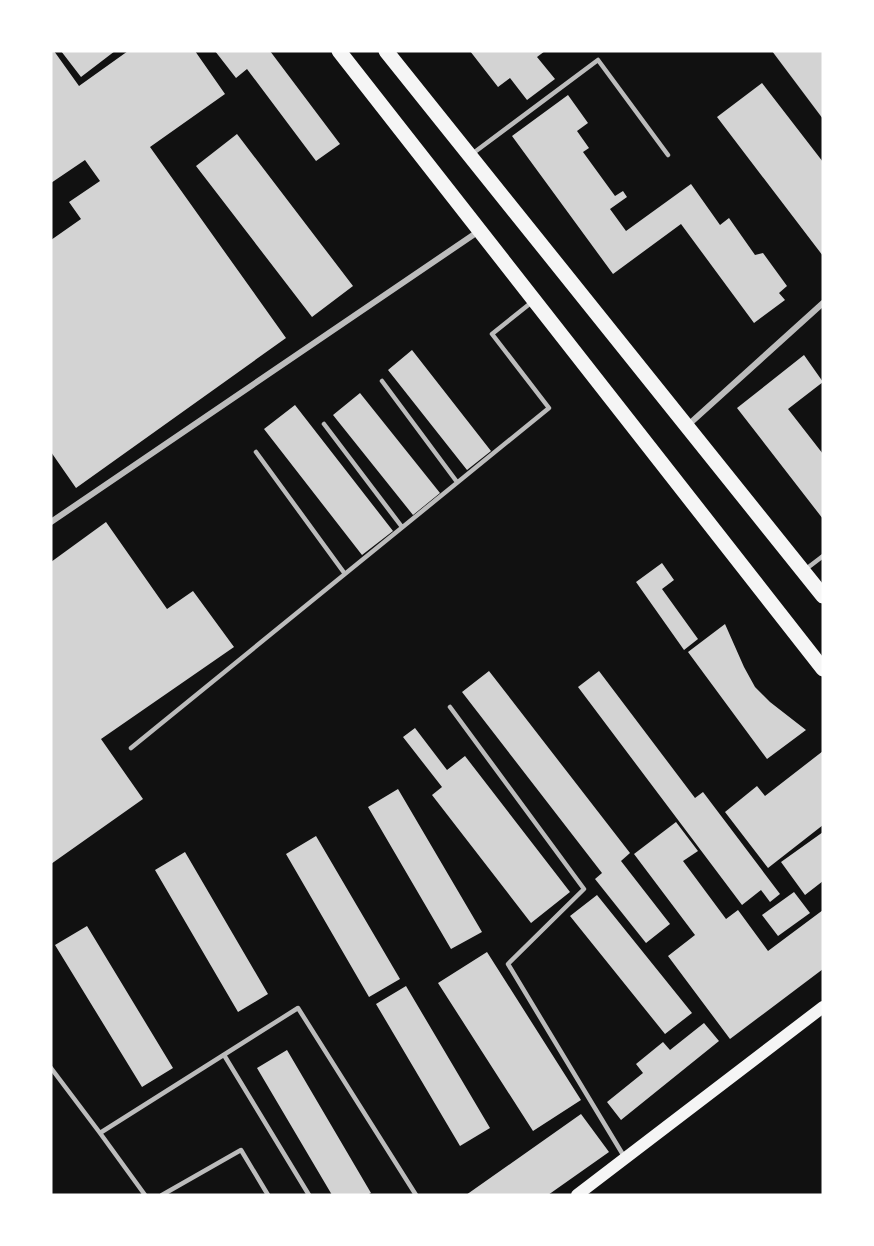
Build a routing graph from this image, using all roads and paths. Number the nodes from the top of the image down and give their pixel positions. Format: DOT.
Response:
graph roads {
  1 [pos="339,51"];
  2 [pos="386,51"];
  3 [pos="668,155"];
  4 [pos="469,156"];
  5 [pos="480,231"];
  6 [pos="534,301"];
  7 [pos="823,303"];
  8 [pos="382,381"];
  9 [pos="324,424"];
  10 [pos="686,427"];
  11 [pos="256,452"];
  12 [pos="457,482"];
  13 [pos="51,522"];
  14 [pos="402,527"];
  15 [pos="823,556"];
  16 [pos="803,571"];
  17 [pos="345,573"];
  18 [pos="823,596"];
  19 [pos="823,669"];
  20 [pos="450,707"];
  21 [pos="131,748"];
  22 [pos="823,1007"];
  23 [pos="224,1055"];
  24 [pos="51,1068"];
  25 [pos="100,1133"];
  26 [pos="625,1158"];
  27 [pos="145,1195"];
  28 [pos="162,1195"];
  29 [pos="268,1195"];
  30 [pos="309,1195"];
  31 [pos="416,1195"];
  32 [pos="577,1195"];
  1 -- 5 [label="main road"];
  2 -- 4 [label="main road"];
  3 -- 4 [label="lane"];
  4 -- 10 [label="main road"];
  5 -- 6 [label="main road"];
  5 -- 13 [label="street"];
  6 -- 12 [label="lane"];
  6 -- 19 [label="main road"];
  7 -- 10 [label="street"];
  8 -- 12 [label="lane"];
  9 -- 14 [label="lane"];
  10 -- 16 [label="main road"];
  11 -- 17 [label="lane"];
  12 -- 14 [label="lane"];
  14 -- 17 [label="lane"];
  15 -- 16 [label="lane"];
  16 -- 18 [label="main road"];
  17 -- 21 [label="lane"];
  20 -- 26 [label="lane"];
  22 -- 26 [label="main road"];
  23 -- 25 [label="lane"];
  23 -- 30 [label="lane"];
  23 -- 31 [label="lane"];
  24 -- 25 [label="lane"];
  25 -- 27 [label="lane"];
  26 -- 32 [label="main road"];
  28 -- 29 [label="lane"];
}
